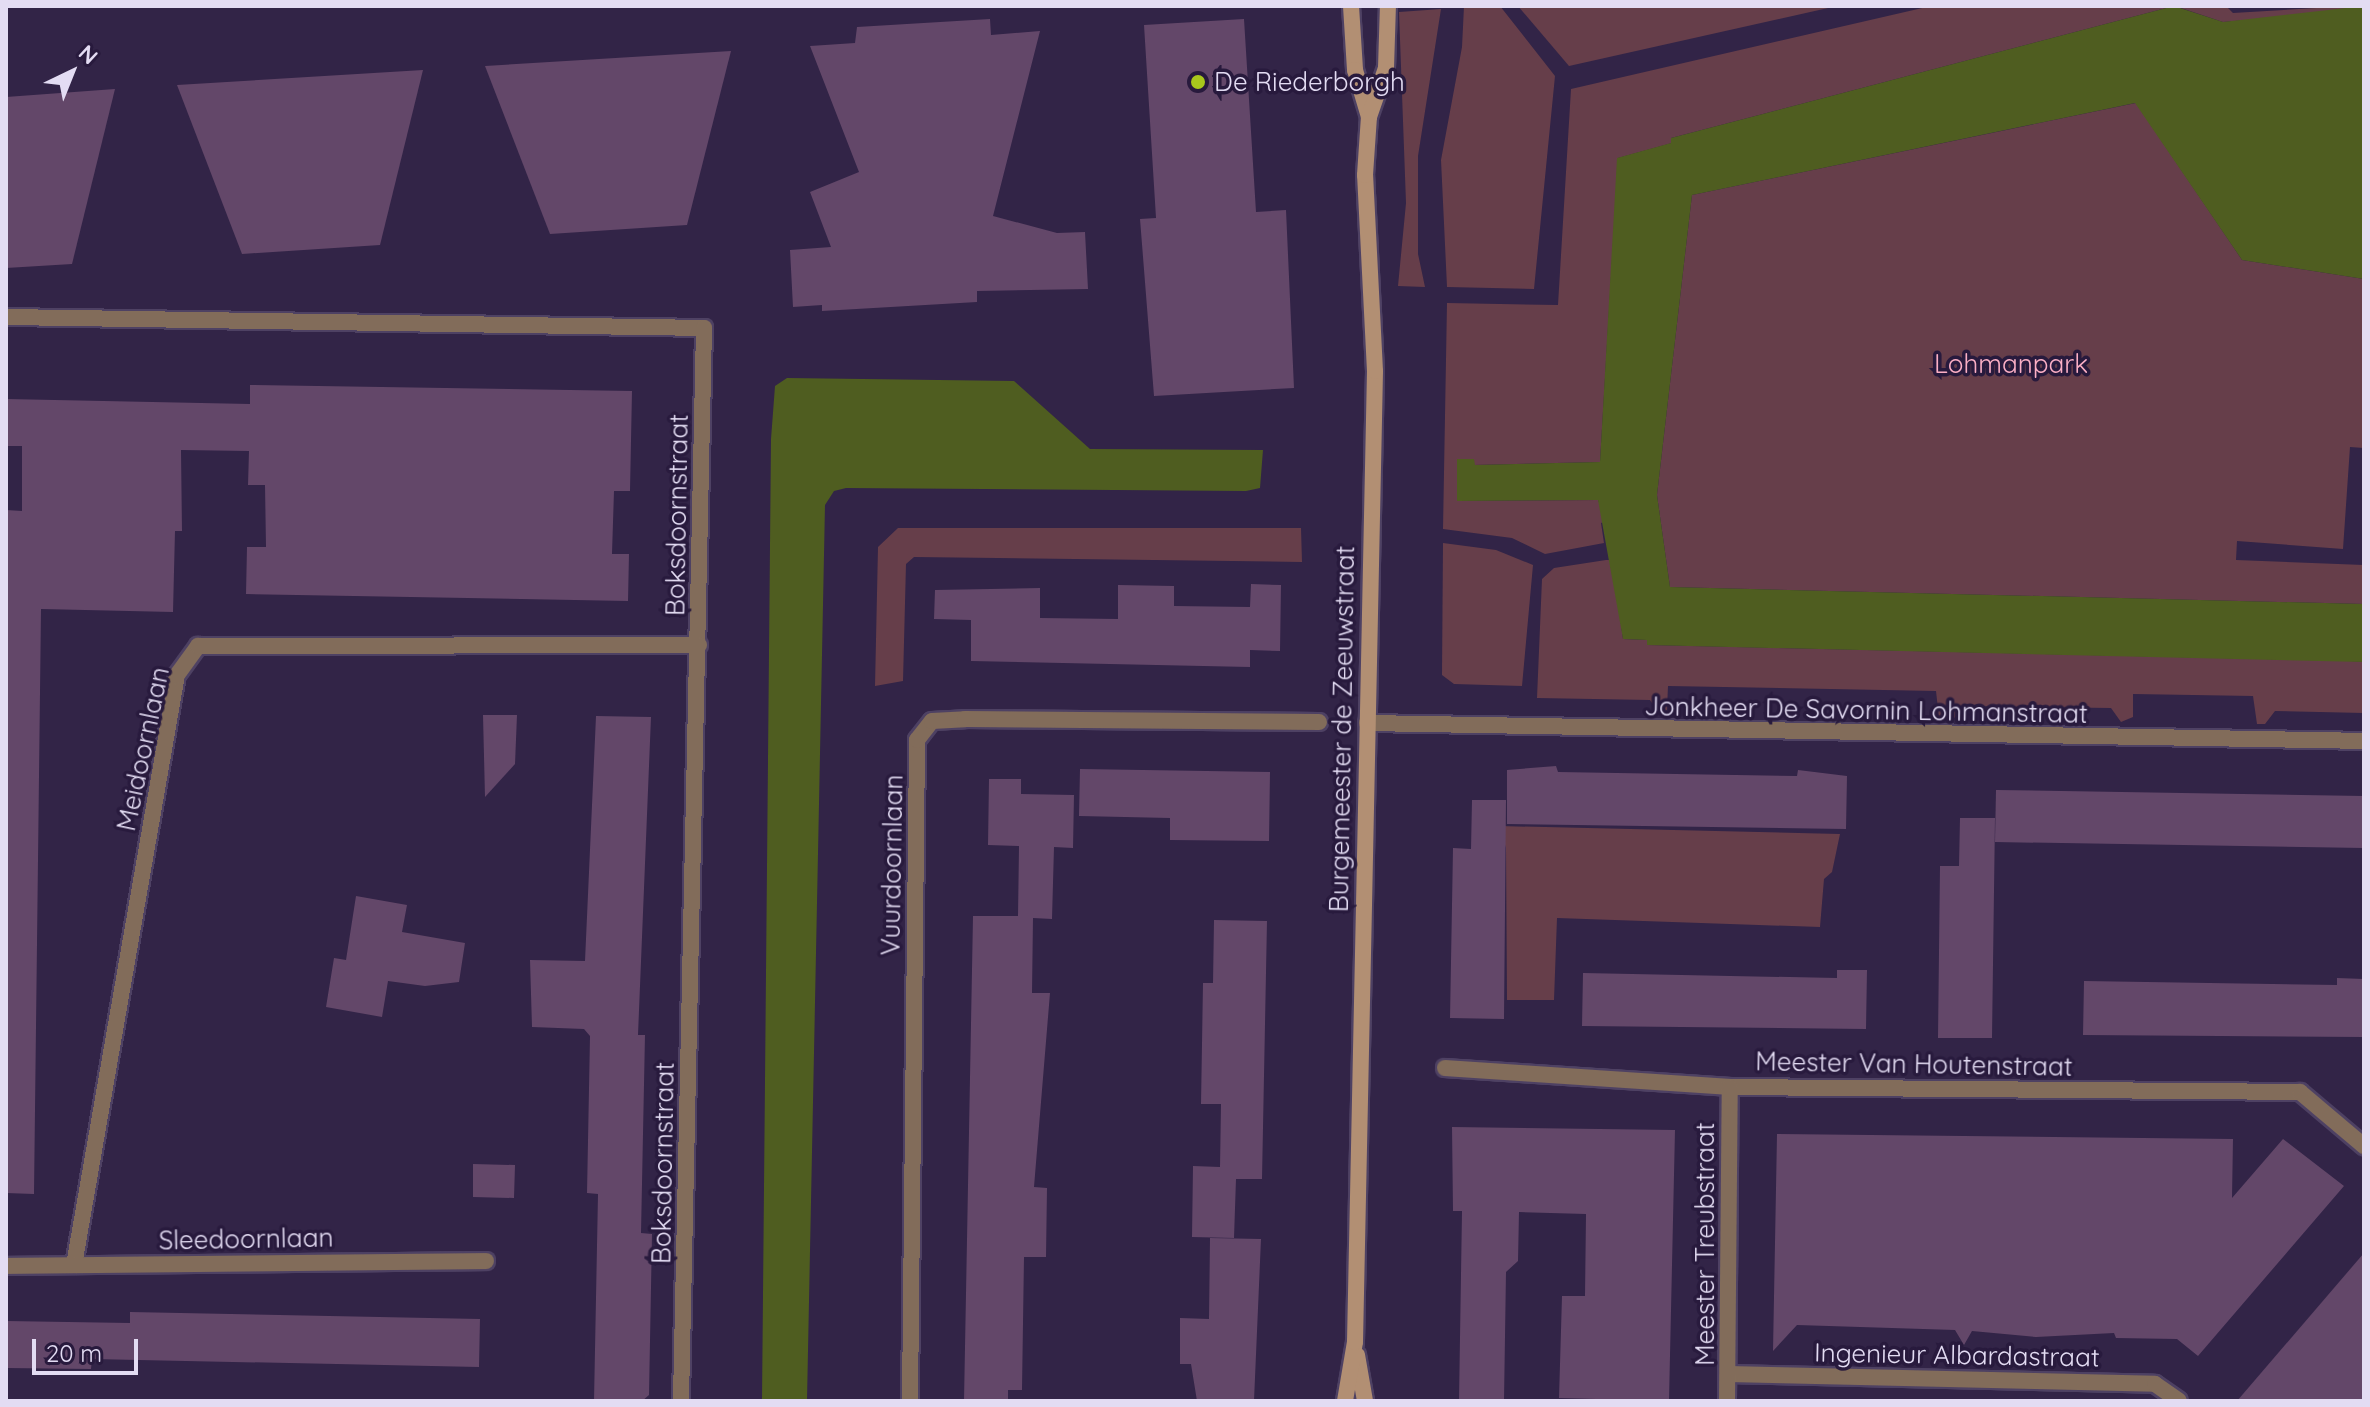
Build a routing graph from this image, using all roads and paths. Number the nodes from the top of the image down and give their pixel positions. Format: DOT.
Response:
graph roads {
  1 [pos="1351,6"];
  2 [pos="1388,6"];
  3 [pos="1369,117"];
  4 [pos="6,317"];
  5 [pos="699,645"];
  6 [pos="1319,722"];
  7 [pos="1367,723"];
  8 [pos="2364,741"];
  9 [pos="1445,1068"];
  10 [pos="1730,1087"];
  11 [pos="2364,1146"];
  12 [pos="486,1261"];
  13 [pos="74,1265"];
  14 [pos="6,1266"];
  15 [pos="1355,1342"];
  16 [pos="1728,1374"];
  17 [pos="681,1401"];
  18 [pos="910,1401"];
  19 [pos="1345,1401"];
  20 [pos="1365,1401"];
  21 [pos="1727,1401"];
  22 [pos="2179,1401"];
  1 -- 3 [label="street, Burgemeester de Zeeuwstraat"];
  2 -- 3 [label="street, Burgemeester de Zeeuwstraat"];
  3 -- 7 [label="street, Burgemeester de Zeeuwstraat"];
  4 -- 5 [label="street, Boksdoornstraat"];
  5 -- 13 [label="street, Meidoornlaan"];
  5 -- 17 [label="street, Boksdoornstraat"];
  6 -- 18 [label="street, Vuurdoornlaan"];
  7 -- 8 [label="street, Jonkheer De Savornin Lohmanstraat"];
  7 -- 15 [label="street, Burgemeester de Zeeuwstraat"];
  9 -- 10 [label="street, Meester Van Houtenstraat"];
  10 -- 11 [label="street, Meester Van Houtenstraat"];
  10 -- 16 [label="street, Meester Treubstraat"];
  12 -- 13 [label="street, Sleedoornlaan"];
  13 -- 14 [label="street, Sleedoornlaan"];
  15 -- 19 [label="street, Burgemeester de Zeeuwstraat"];
  15 -- 20 [label="street, Burgemeester de Zeeuwstraat"];
  16 -- 21 [label="street, Meester Treubstraat"];
  16 -- 22 [label="street, Ingenieur Albardastraat"];
}
